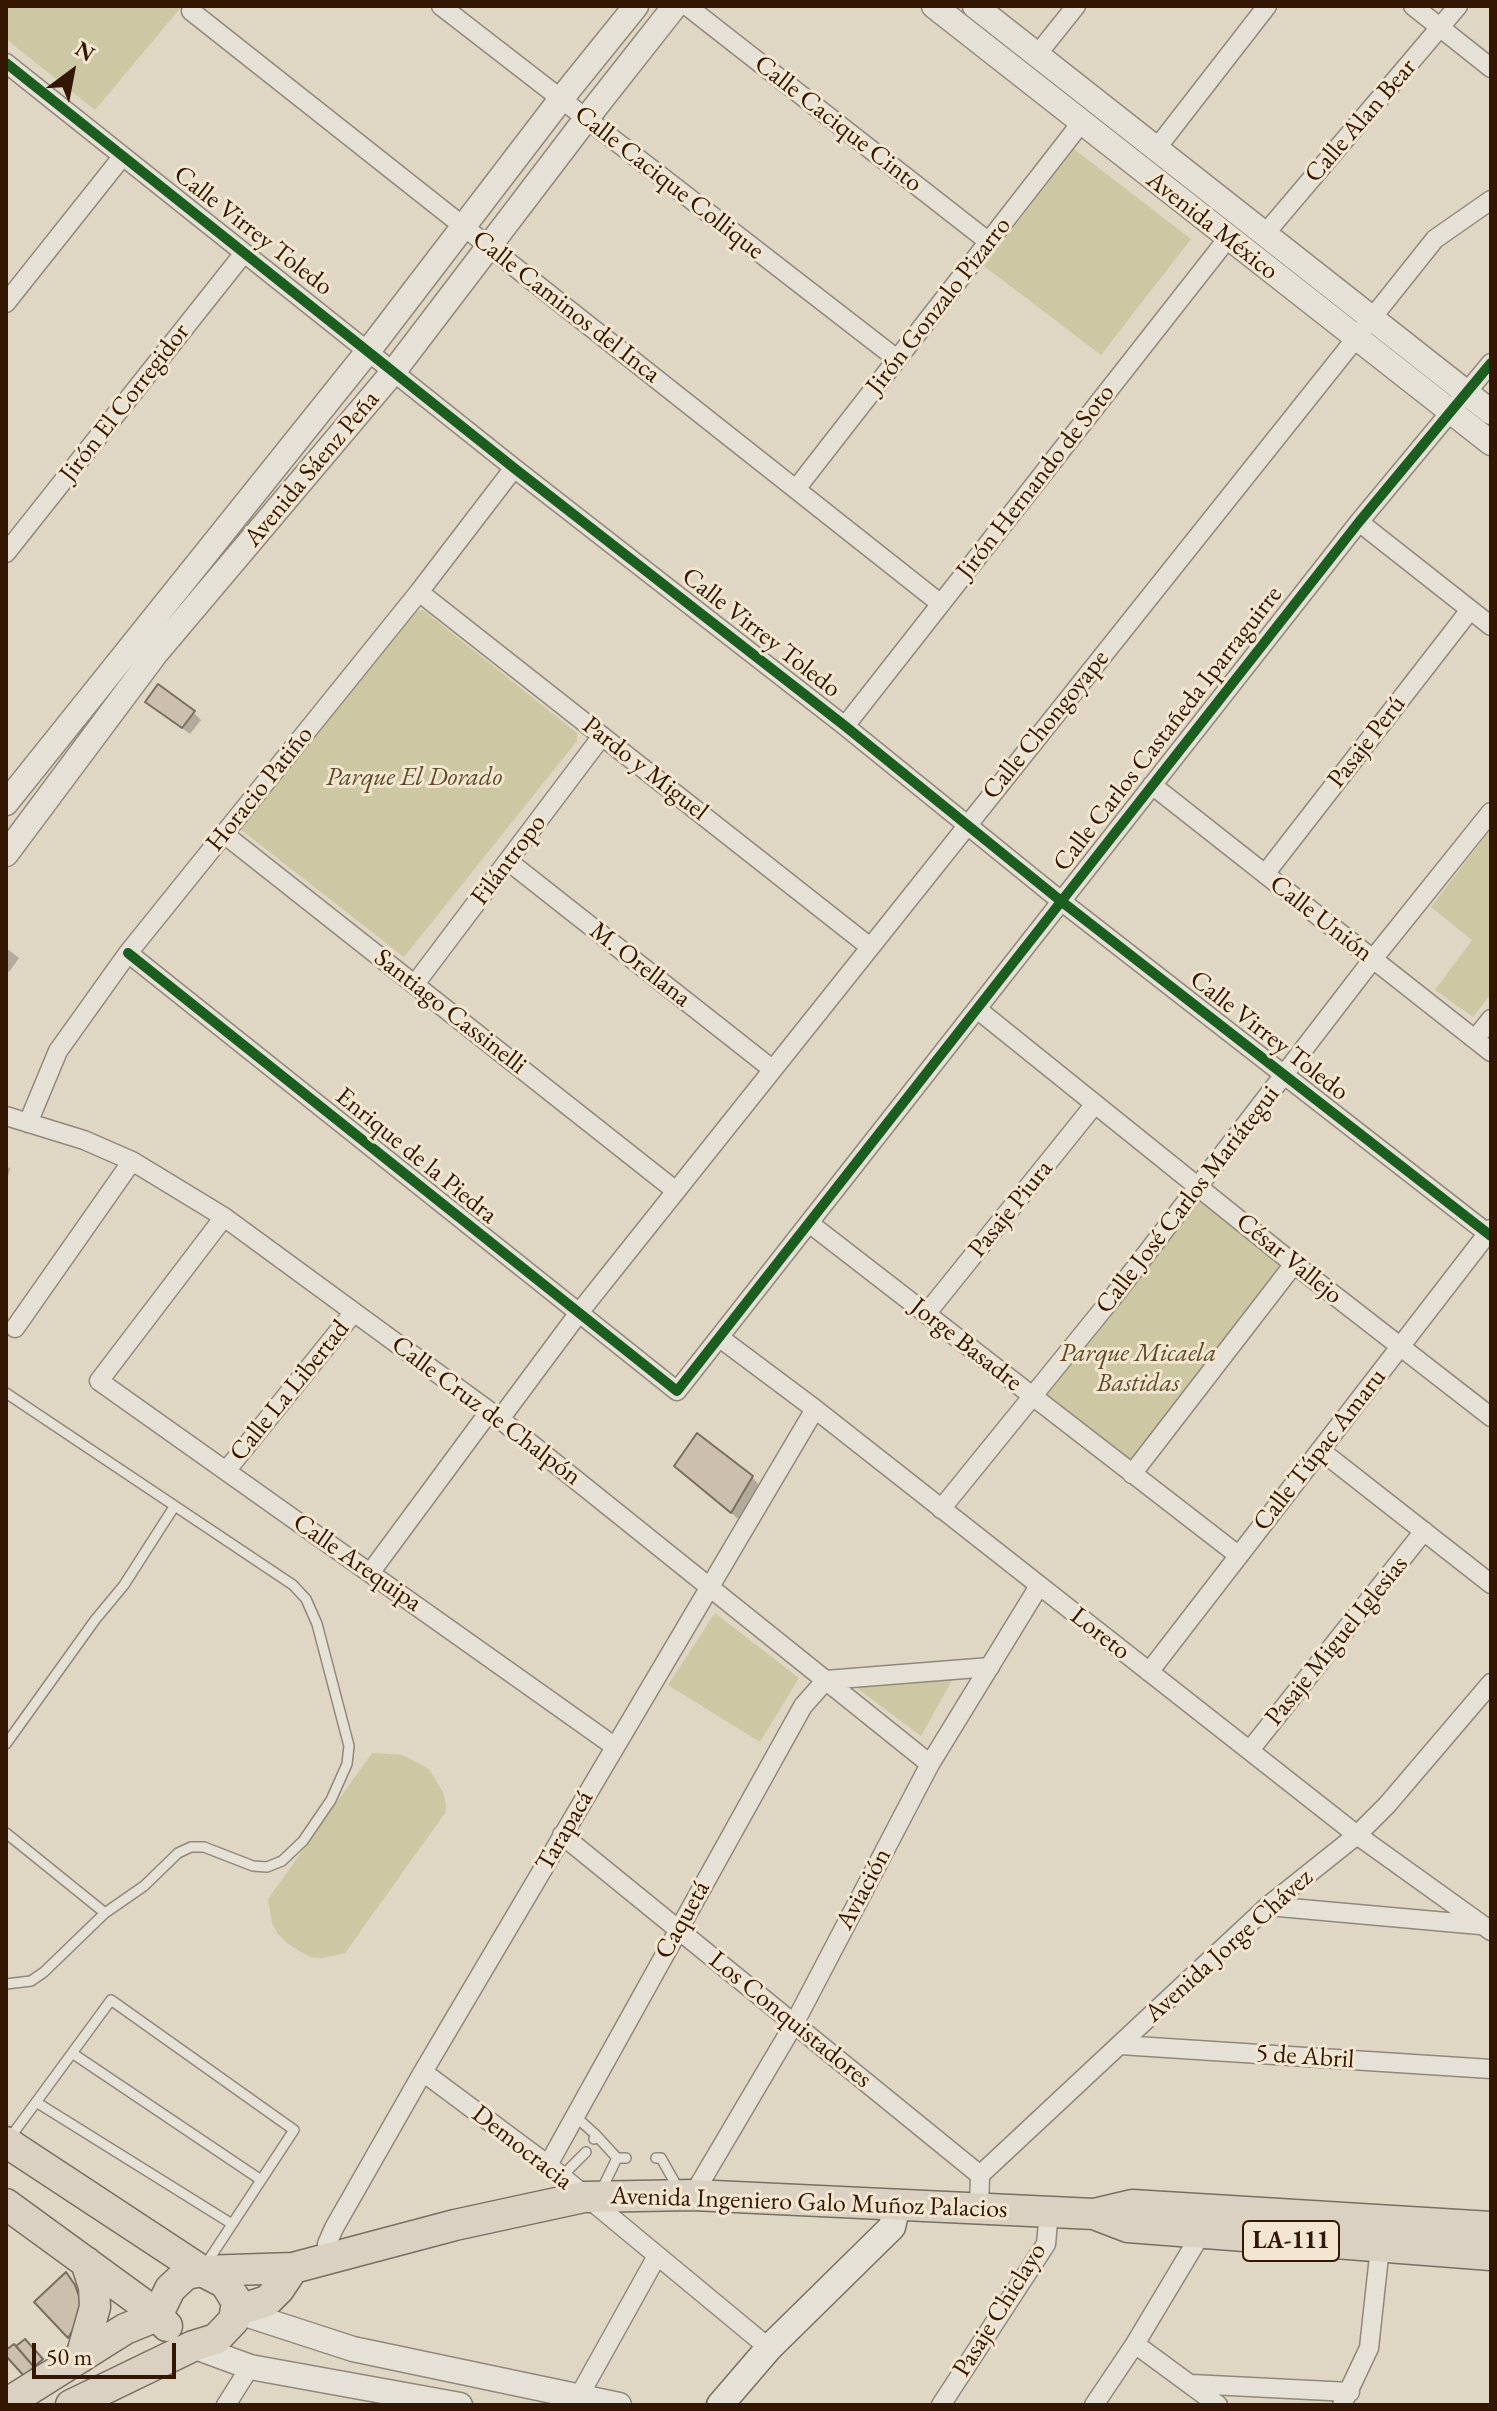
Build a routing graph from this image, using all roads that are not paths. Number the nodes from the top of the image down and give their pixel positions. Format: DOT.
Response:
graph roads {
  1 [pos="441,6"];
  2 [pos="636,6"];
  3 [pos="675,6"];
  4 [pos="687,6"];
  5 [pos="934,6"];
  6 [pos="975,6"];
  7 [pos="1076,6"];
  8 [pos="1267,6"];
  9 [pos="1413,6"];
  10 [pos="1458,6"];
  11 [pos="191,11"];
  12 [pos="1442,27"];
  13 [pos="1036,56"];
  14 [pos="6,63"];
  15 [pos="1491,68"];
  16 [pos="561,99"];
  17 [pos="586,119"];
  18 [pos="1081,123"];
  19 [pos="1156,149"];
  20 [pos="122,157"];
  21 [pos="1491,200"];
  22 [pos="464,226"];
  23 [pos="1264,235"];
  24 [pos="1228,238"];
  25 [pos="989,242"];
  26 [pos="489,246"];
  27 [pos="244,253"];
  28 [pos="6,303"];
  29 [pos="1371,318"];
  30 [pos="1355,338"];
  31 [pos="369,350"];
  32 [pos="897,359"];
  33 [pos="1491,363"];
  34 [pos="394,371"];
  35 [pos="1459,402"];
  36 [pos="1491,412"];
  37 [pos="1491,443"];
  38 [pos="514,468"];
  39 [pos="796,489"];
  40 [pos="1359,522"];
  41 [pos="6,553"];
  42 [pos="419,592"];
  43 [pos="941,604"];
  44 [pos="1470,610"];
  45 [pos="1491,626"];
  46 [pos="845,726"];
  47 [pos="602,736"];
  48 [pos="1152,785"];
  49 [pos="6,803"];
  50 [pos="1491,812"];
  51 [pos="967,825"];
  52 [pos="224,834"];
  53 [pos="7,849"];
  54 [pos="508,861"];
  55 [pos="1265,874"];
  56 [pos="1061,901"];
  57 [pos="870,947"];
  58 [pos="128,953"];
  59 [pos="1373,959"];
  60 [pos="415,984"];
  61 [pos="977,1009"];
  62 [pos="1491,1019"];
  63 [pos="1475,1039"];
  64 [pos="1491,1052"];
  65 [pos="772,1069"];
  66 [pos="1285,1076"];
  67 [pos="1095,1104"];
  68 [pos="6,1116"];
  69 [pos="28,1123"];
  70 [pos="132,1161"];
  71 [pos="1199,1187"];
  72 [pos="676,1191"];
  73 [pos="224,1217"];
  74 [pos="809,1223"];
  75 [pos="1490,1233"];
  76 [pos="1294,1264"];
  77 [pos="354,1312"];
  78 [pos="578,1314"];
  79 [pos="926,1314"];
  80 [pos="15,1328"];
  81 [pos="720,1338"];
  82 [pos="1400,1347"];
  83 [pos="677,1391"];
  84 [pos="6,1393"];
  85 [pos="1031,1396"];
  86 [pos="815,1409"];
  87 [pos="495,1415"];
  88 [pos="1491,1417"];
  89 [pos="1320,1450"];
  90 [pos="226,1471"];
  91 [pos="1132,1474"];
  92 [pos="174,1507"];
  93 [pos="941,1509"];
  94 [pos="1424,1531"];
  95 [pos="1238,1555"];
  96 [pos="370,1573"];
  97 [pos="1491,1584"];
  98 [pos="710,1586"];
  99 [pos="1039,1586"];
  100 [pos="990,1667"];
  101 [pos="1149,1672"];
  102 [pos="826,1680"];
  103 [pos="1491,1683"];
  104 [pos="6,1744"];
  105 [pos="614,1746"];
  106 [pos="1250,1750"];
  107 [pos="930,1764"];
  108 [pos="6,1833"];
  109 [pos="562,1835"];
  110 [pos="1357,1835"];
  111 [pos="1268,1906"];
  112 [pos="105,1913"];
  113 [pos="1488,1924"];
  114 [pos="678,1930"];
  115 [pos="6,1984"];
  116 [pos="794,2024"];
  117 [pos="1120,2045"];
  118 [pos="72,2053"];
  119 [pos="1491,2069"];
  120 [pos="423,2072"];
  121 [pos="36,2102"];
  122 [pos="575,2116"];
  123 [pos="6,2142"];
  124 [pos="586,2152"];
  125 [pos="656,2158"];
  126 [pos="554,2171"];
  127 [pos="980,2175"];
  128 [pos="261,2180"];
  129 [pos="687,2195"];
  130 [pos="591,2197"];
  131 [pos="6,2204"];
  132 [pos="897,2205"];
  133 [pos="979,2208"];
  134 [pos="1049,2212"];
  135 [pos="1094,2214"];
  136 [pos="232,2224"];
  137 [pos="1491,2227"];
  138 [pos="1201,2234"];
  139 [pos="1380,2247"];
  140 [pos="1491,2255"];
  141 [pos="657,2256"];
  142 [pos="330,2259"];
  143 [pos="86,2262"];
  144 [pos="293,2268"];
  145 [pos="202,2271"];
  146 [pos="236,2311"];
  147 [pos="157,2316"];
  148 [pos="1135,2344"];
  149 [pos="193,2346"];
  150 [pos="769,2348"];
  151 [pos="81,2357"];
  152 [pos="250,2367"];
  153 [pos="1191,2384"];
  154 [pos="578,2398"];
  155 [pos="1346,2398"];
  156 [pos="6,2404"];
  157 [pos="71,2405"];
  158 [pos="226,2405"];
  159 [pos="460,2405"];
  160 [pos="619,2405"];
  161 [pos="720,2405"];
  162 [pos="941,2405"];
  163 [pos="1094,2405"];
  164 [pos="1218,2405"];
  1 -- 16 [label="street, Calle Cacique Collique"];
  2 -- 16 [label="street, Avenida Sáenz Peña"];
  3 -- 17 [label="street, Avenida Sáenz Peña"];
  4 -- 25 [label="street, Calle Cacique Cinto"];
  5 -- 18 [label="street, Avenida México"];
  6 -- 13 [label="street, Avenida México"];
  7 -- 13 [label="street"];
  8 -- 19 [label="street"];
  9 -- 12 [label="street"];
  10 -- 12 [label="street, Calle Alan Bear"];
  11 -- 22 [label="street, Calle Caminos del Inca"];
  12 -- 15 [label="street"];
  12 -- 23 [label="street, Calle Alan Bear"];
  13 -- 19 [label="street, Avenida México"];
  14 -- 20 [label="street, Calle Virrey Toledo"];
  16 -- 17 [label="street, Calle Cacique Collique"];
  16 -- 22 [label="street, Avenida Sáenz Peña"];
  17 -- 26 [label="street, Avenida Sáenz Peña"];
  17 -- 32 [label="street, Calle Cacique Collique"];
  18 -- 24 [label="street, Avenida México"];
  18 -- 25 [label="street, Jirón Gonzalo Pizarro"];
  19 -- 23 [label="street, Avenida México"];
  20 -- 27 [label="street, Calle Virrey Toledo"];
  20 -- 28 [label="street"];
  21 -- 29 [label="street, Calle Chongoyape"];
  22 -- 26 [label="street, Calle Caminos del Inca"];
  22 -- 31 [label="street, Avenida Sáenz Peña"];
  23 -- 29 [label="street, Avenida México"];
  24 -- 30 [label="street, Avenida México"];
  24 -- 43 [label="street, Jirón Hernando de Soto"];
  25 -- 32 [label="street, Jirón Gonzalo Pizarro"];
  26 -- 34 [label="street, Avenida Sáenz Peña"];
  26 -- 39 [label="street, Calle Caminos del Inca"];
  27 -- 31 [label="street, Calle Virrey Toledo"];
  27 -- 41 [label="street, Jirón El Corregidor"];
  29 -- 30 [label="street, Calle Chongoyape"];
  29 -- 35 [label="street, Avenida México"];
  30 -- 35 [label="street, Avenida México"];
  30 -- 51 [label="street, Calle Chongoyape"];
  31 -- 34 [label="street, Calle Virrey Toledo"];
  31 -- 49 [label="street, Avenida Sáenz Peña"];
  32 -- 39 [label="street, Jirón Gonzalo Pizarro"];
  33 -- 35 [label="street, Calle Carlos Castañeda Iparraguirre"];
  34 -- 38 [label="street, Calle Virrey Toledo"];
  34 -- 53 [label="street, Avenida Sáenz Peña"];
  35 -- 36 [label="street, Avenida México"];
  35 -- 37 [label="street, Avenida México"];
  35 -- 40 [label="street, Calle Carlos Castañeda Iparraguirre"];
  38 -- 42 [label="street, Horacio Patiño"];
  38 -- 46 [label="street, Calle Virrey Toledo"];
  39 -- 43 [label="street, Calle Caminos del Inca"];
  40 -- 44 [label="street"];
  40 -- 48 [label="street, Calle Carlos Castañeda Iparraguirre"];
  42 -- 47 [label="street, Pardo y Miguel"];
  42 -- 52 [label="street, Horacio Patiño"];
  43 -- 46 [label="street, Jirón Hernando de Soto"];
  44 -- 45 [label="street"];
  44 -- 55 [label="street, Pasaje Perú"];
  46 -- 51 [label="street, Calle Virrey Toledo"];
  47 -- 54 [label="street, Filántropo"];
  47 -- 57 [label="street, Pardo y Miguel"];
  48 -- 55 [label="street, Calle Unión"];
  48 -- 56 [label="street, Calle Carlos Castañeda Iparraguirre"];
  50 -- 59 [label="street, Calle José Carlos Mariátegui"];
  51 -- 56 [label="street, Calle Virrey Toledo"];
  51 -- 57 [label="street, Calle Chongoyape"];
  52 -- 58 [label="street, Horacio Patiño"];
  52 -- 60 [label="street, Santiago Cassinelli"];
  54 -- 60 [label="street, Filántropo"];
  54 -- 65 [label="street, M. Orellana"];
  55 -- 59 [label="street, Calle Unión"];
  56 -- 61 [label="street, Calle Carlos Castañeda Iparraguirre"];
  56 -- 66 [label="street, Calle Virrey Toledo"];
  57 -- 65 [label="street, Calle Chongoyape"];
  58 -- 69 [label="street, Horacio Patiño"];
  58 -- 78 [label="street, Enrique de la Piedra"];
  59 -- 63 [label="street, Calle Unión"];
  59 -- 66 [label="street, Calle José Carlos Mariátegui"];
  60 -- 72 [label="street, Santiago Cassinelli"];
  61 -- 67 [label="street, César Vallejo"];
  61 -- 74 [label="street, Calle Carlos Castañeda Iparraguirre"];
  62 -- 63 [label="street"];
  63 -- 64 [label="street, Calle Unión"];
  65 -- 72 [label="street, Calle Chongoyape"];
  66 -- 71 [label="street, Calle José Carlos Mariátegui"];
  66 -- 75 [label="street, Calle Virrey Toledo"];
  67 -- 71 [label="street, César Vallejo"];
  67 -- 79 [label="street, Pasaje Piura"];
  68 -- 69 [label="street, Calle Cruz de Chalpón"];
  69 -- 70 [label="street, Calle Cruz de Chalpón"];
  70 -- 73 [label="street, Calle Cruz de Chalpón"];
  70 -- 80 [label="street"];
  71 -- 76 [label="street, César Vallejo"];
  71 -- 85 [label="street, Calle José Carlos Mariátegui"];
  72 -- 78 [label="street, Calle Chongoyape"];
  73 -- 77 [label="street, Calle Cruz de Chalpón"];
  73 -- 90 [label="street, Calle Arequipa"];
  74 -- 79 [label="street, Jorge Basadre"];
  74 -- 81 [label="street, Calle Carlos Castañeda Iparraguirre"];
  75 -- 82 [label="street, Calle Túpac Amaru"];
  76 -- 82 [label="street, César Vallejo"];
  76 -- 91 [label="street"];
  77 -- 87 [label="street, Calle Cruz de Chalpón"];
  77 -- 90 [label="street, Calle La Libertad"];
  78 -- 83 [label="street, Enrique de la Piedra"];
  78 -- 87 [label="street, Calle Chongoyape"];
  79 -- 85 [label="street, Jorge Basadre"];
  81 -- 83 [label="street, Calle Carlos Castañeda Iparraguirre"];
  81 -- 86 [label="street, Loreto"];
  82 -- 88 [label="street, César Vallejo"];
  82 -- 89 [label="street, Calle Túpac Amaru"];
  84 -- 92 [label="lane"];
  85 -- 91 [label="street, Jorge Basadre"];
  85 -- 93 [label="street, Calle José Carlos Mariátegui"];
  86 -- 93 [label="street, Loreto"];
  86 -- 98 [label="street, Tarapacá"];
  87 -- 96 [label="street, Calle Chongoyape"];
  87 -- 98 [label="street, Calle Cruz de Chalpón"];
  89 -- 94 [label="street"];
  89 -- 95 [label="street, Calle Túpac Amaru"];
  90 -- 96 [label="street, Calle Arequipa"];
  91 -- 95 [label="street, Jorge Basadre"];
  92 -- 104 [label="lane"];
  92 -- 112 [label="lane"];
  93 -- 99 [label="street, Loreto"];
  94 -- 97 [label="street"];
  94 -- 106 [label="street, Pasaje Miguel Iglesias"];
  95 -- 101 [label="street, Calle Túpac Amaru"];
  96 -- 105 [label="street, Calle Arequipa"];
  98 -- 102 [label="street, Calle Cruz de Chalpón"];
  98 -- 105 [label="street, Tarapacá"];
  99 -- 100 [label="street, Aviación"];
  99 -- 101 [label="street, Loreto"];
  100 -- 102 [label="street"];
  100 -- 107 [label="street, Aviación"];
  101 -- 106 [label="street, Loreto"];
  102 -- 107 [label="street, Calle Cruz de Chalpón"];
  102 -- 114 [label="street, Caquetá"];
  103 -- 110 [label="street, Avenida Jorge Chávez"];
  105 -- 109 [label="street, Tarapacá"];
  106 -- 110 [label="street, Loreto"];
  107 -- 116 [label="street, Aviación"];
  108 -- 112 [label="lane"];
  109 -- 114 [label="street, Los Conquistadores"];
  109 -- 120 [label="street, Tarapacá"];
  110 -- 111 [label="street, Avenida Jorge Chávez"];
  110 -- 113 [label="street, Loreto"];
  111 -- 113 [label="street, Loreto"];
  111 -- 117 [label="street, Avenida Jorge Chávez"];
  112 -- 115 [label="lane"];
  114 -- 116 [label="street, Los Conquistadores"];
  114 -- 122 [label="street, Caquetá"];
  116 -- 127 [label="street, Los Conquistadores"];
  116 -- 129 [label="street, Aviación"];
  117 -- 119 [label="street, 5 de Abril"];
  117 -- 127 [label="street, Avenida Jorge Chávez"];
  118 -- 121 [label="lane"];
  118 -- 128 [label="lane"];
  118 -- 128 [label="lane"];
  120 -- 126 [label="street, Democracia"];
  120 -- 142 [label="street, Tarapacá"];
  121 -- 123 [label="lane"];
  121 -- 136 [label="lane"];
  122 -- 126 [label="street, Caquetá"];
  122 -- 130 [label="lane"];
  123 -- 145 [label="main road"];
  124 -- 126 [label="lane"];
  125 -- 129 [label="lane"];
  126 -- 130 [label="street, Democracia"];
  127 -- 133 [label="street"];
  128 -- 136 [label="lane"];
  129 -- 130 [label="main road, Avenida Ingeniero Galo Muñoz Palacios"];
  129 -- 132 [label="main road, Avenida Ingeniero Galo Muñoz Palacios"];
  130 -- 141 [label="street, Democracia"];
  130 -- 142 [label="main road, Avenida Ingeniero Galo Muñoz Palacios"];
  131 -- 143 [label="main road"];
  132 -- 133 [label="main road, Avenida Ingeniero Galo Muñoz Palacios / LA-111"];
  132 -- 150 [label="main road"];
  133 -- 134 [label="main road, Avenida Ingeniero Galo Muñoz Palacios / LA-111"];
  134 -- 135 [label="main road, Avenida Ingeniero Galo Muñoz Palacios / LA-111"];
  134 -- 162 [label="street, Pasaje Chiclayo"];
  135 -- 137 [label="main road, Avenida Ingeniero Galo Muñoz Palacios / LA-111"];
  135 -- 138 [label="main road, Avenida Ingeniero Galo Muñoz Palacios / LA-111"];
  136 -- 145 [label="lane"];
  138 -- 139 [label="main road, Avenida Ingeniero Galo Muñoz Palacios / LA-111"];
  138 -- 148 [label="street"];
  139 -- 140 [label="main road, Avenida Ingeniero Galo Muñoz Palacios / LA-111"];
  139 -- 155 [label="street"];
  141 -- 150 [label="street, Democracia"];
  141 -- 154 [label="street"];
  142 -- 144 [label="main road, Avenida Ingeniero Galo Muñoz Palacios"];
  143 -- 147 [label="main road"];
  143 -- 151 [label="main road"];
  144 -- 145 [label="main road, Avenida Ingeniero Galo Muñoz Palacios"];
  144 -- 146 [label="main road"];
  145 -- 146 [label="main road"];
  145 -- 147 [label="main road"];
  146 -- 149 [label="main road"];
  146 -- 154 [label="street"];
  147 -- 149 [label="main road"];
  147 -- 151 [label="main road"];
  148 -- 153 [label="street"];
  148 -- 163 [label="street"];
  149 -- 152 [label="street"];
  149 -- 157 [label="main road"];
  150 -- 161 [label="main road"];
  151 -- 156 [label="main road"];
  152 -- 158 [label="street"];
  152 -- 159 [label="street"];
  153 -- 155 [label="street"];
  153 -- 164 [label="street"];
  154 -- 160 [label="street"];
}
